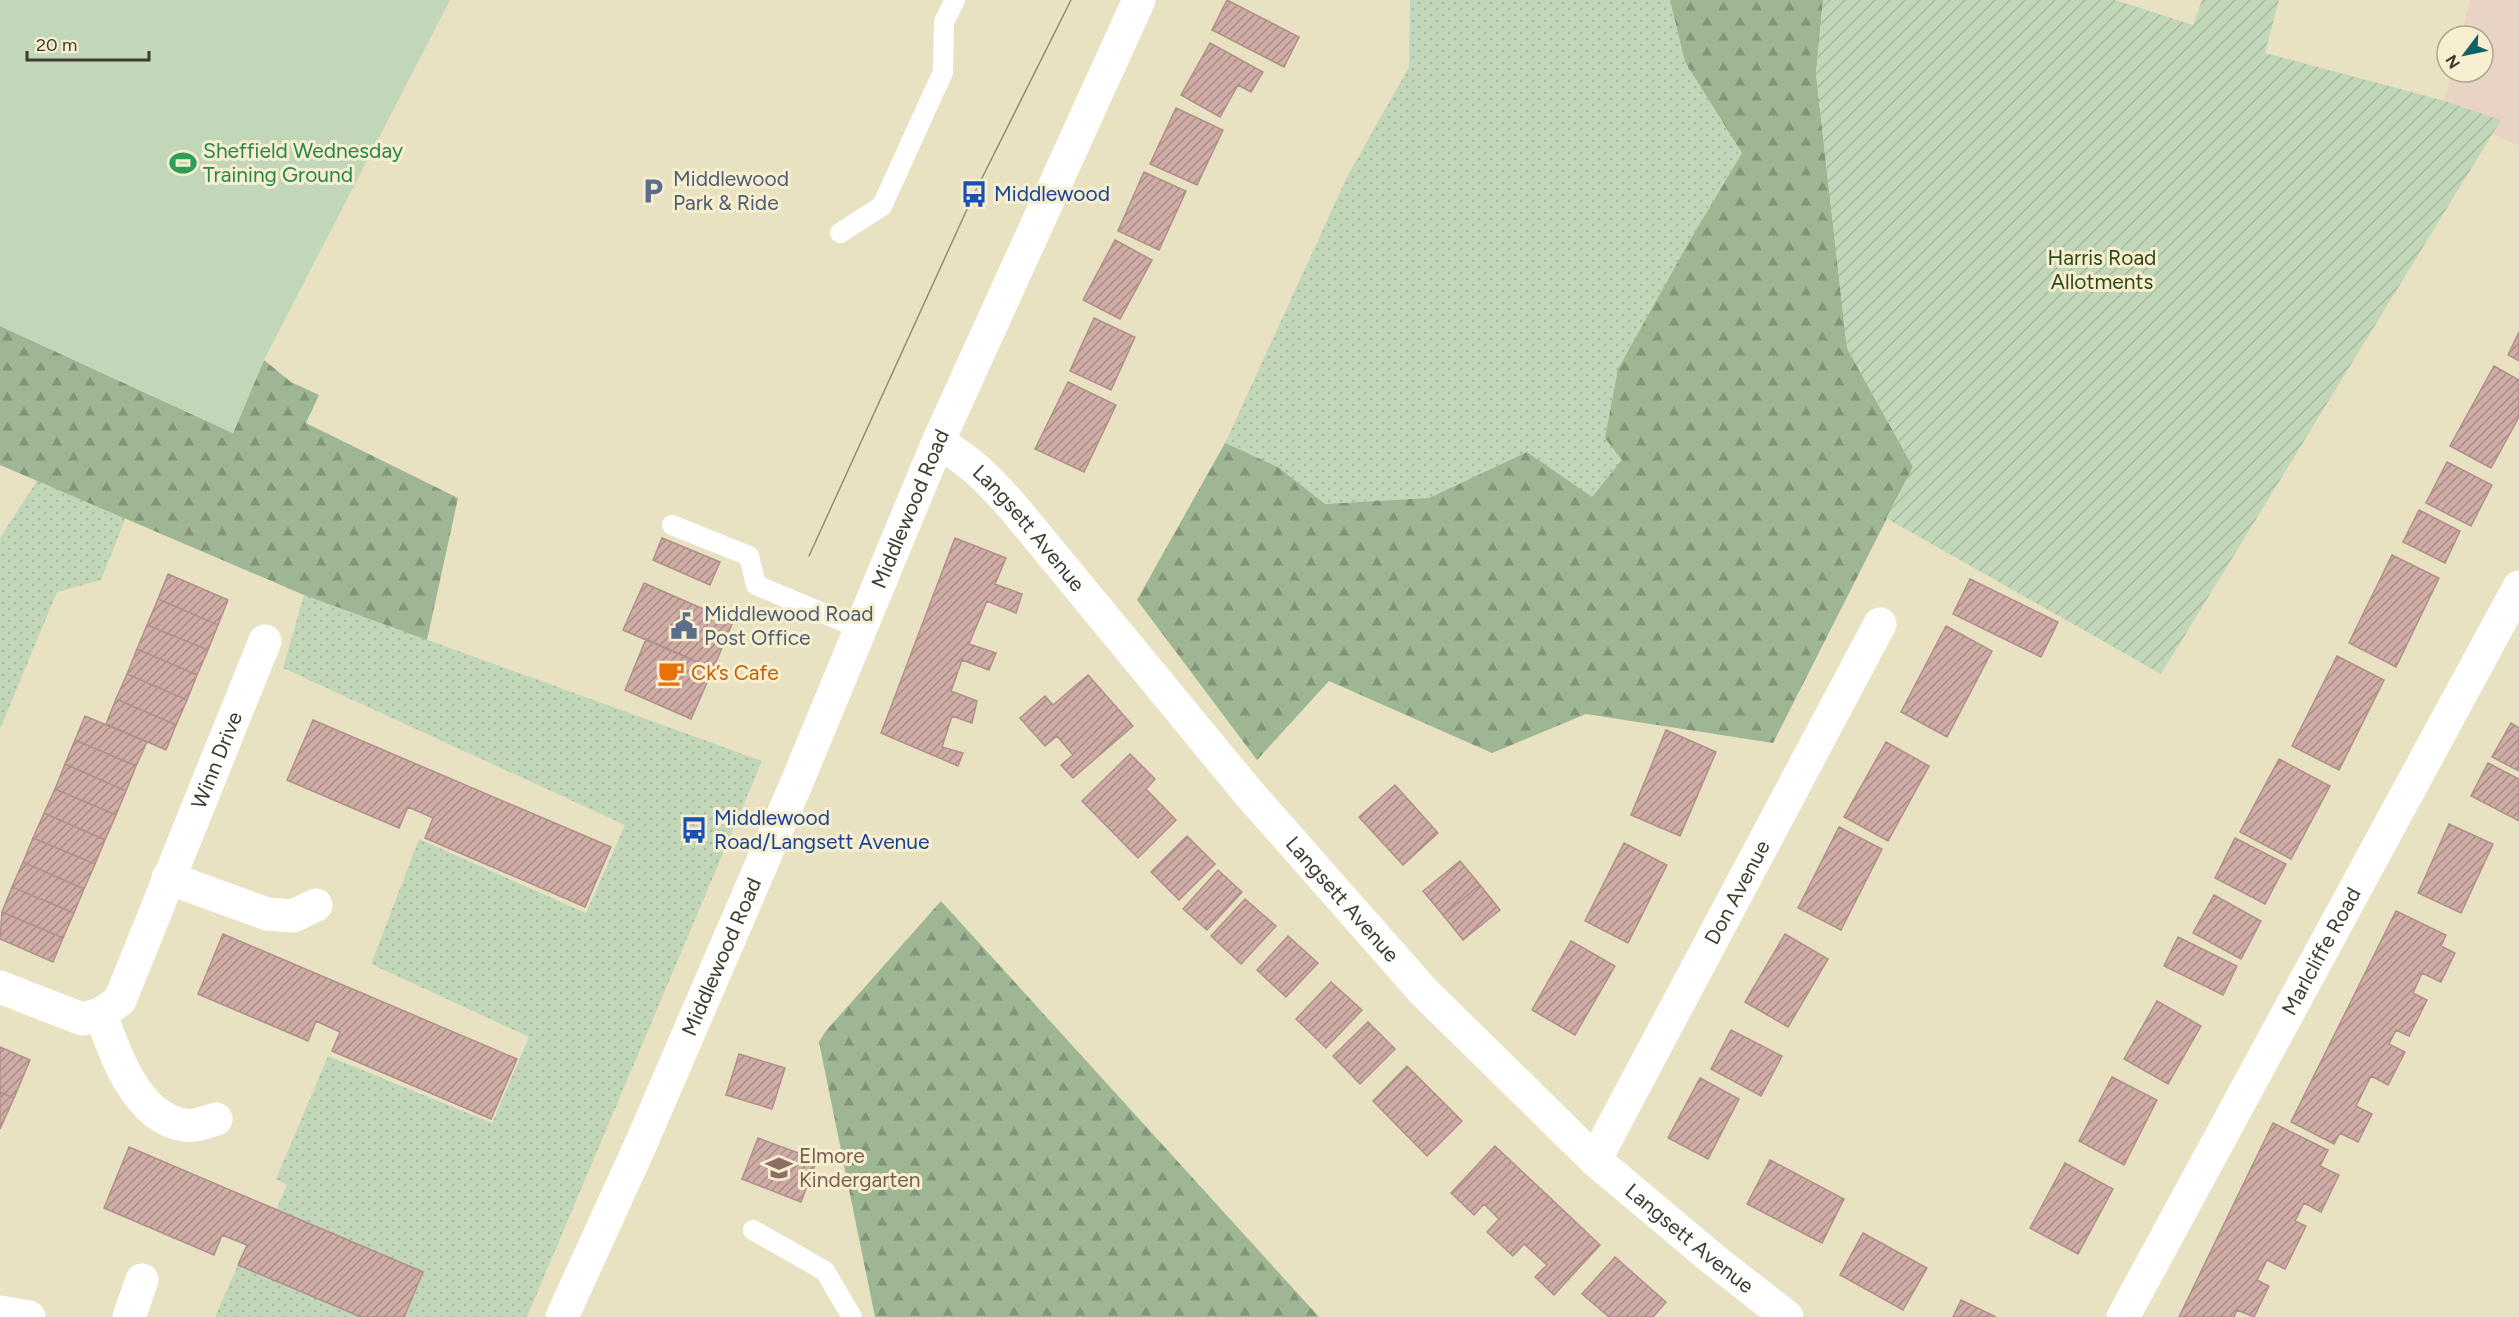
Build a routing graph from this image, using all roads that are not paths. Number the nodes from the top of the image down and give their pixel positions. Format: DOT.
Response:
graph roads {
  1 [pos="955,0"];
  2 [pos="1140,0"];
  3 [pos="840,233"];
  4 [pos="939,442"];
  5 [pos="672,525"];
  6 [pos="2519,587"];
  7 [pos="1880,624"];
  8 [pos="861,629"];
  9 [pos="265,641"];
  10 [pos="168,878"];
  11 [pos="316,905"];
  12 [pos="0,987"];
  13 [pos="101,1014"];
  14 [pos="216,1119"];
  15 [pos="1595,1160"];
  16 [pos="753,1230"];
  17 [pos="142,1280"];
  18 [pos="0,1312"];
  19 [pos="29,1317"];
  20 [pos="129,1317"];
  21 [pos="562,1317"];
  22 [pos="852,1317"];
  23 [pos="1787,1317"];
  24 [pos="2123,1317"];
  1 -- 3 [label="lane"];
  2 -- 4 [label="street, Middlewood Road"];
  4 -- 8 [label="street, Middlewood Road"];
  4 -- 15 [label="street, Langsett Avenue"];
  5 -- 8 [label="lane"];
  6 -- 24 [label="street, Marlcliffe Road"];
  7 -- 15 [label="street, Don Avenue"];
  8 -- 21 [label="street, Middlewood Road"];
  9 -- 10 [label="street, Winn Drive"];
  10 -- 11 [label="street"];
  10 -- 13 [label="street, Winn Drive"];
  12 -- 13 [label="street"];
  13 -- 14 [label="street"];
  15 -- 23 [label="street, Langsett Avenue"];
  16 -- 22 [label="lane"];
  17 -- 20 [label="street"];
  18 -- 19 [label="street"];
}
